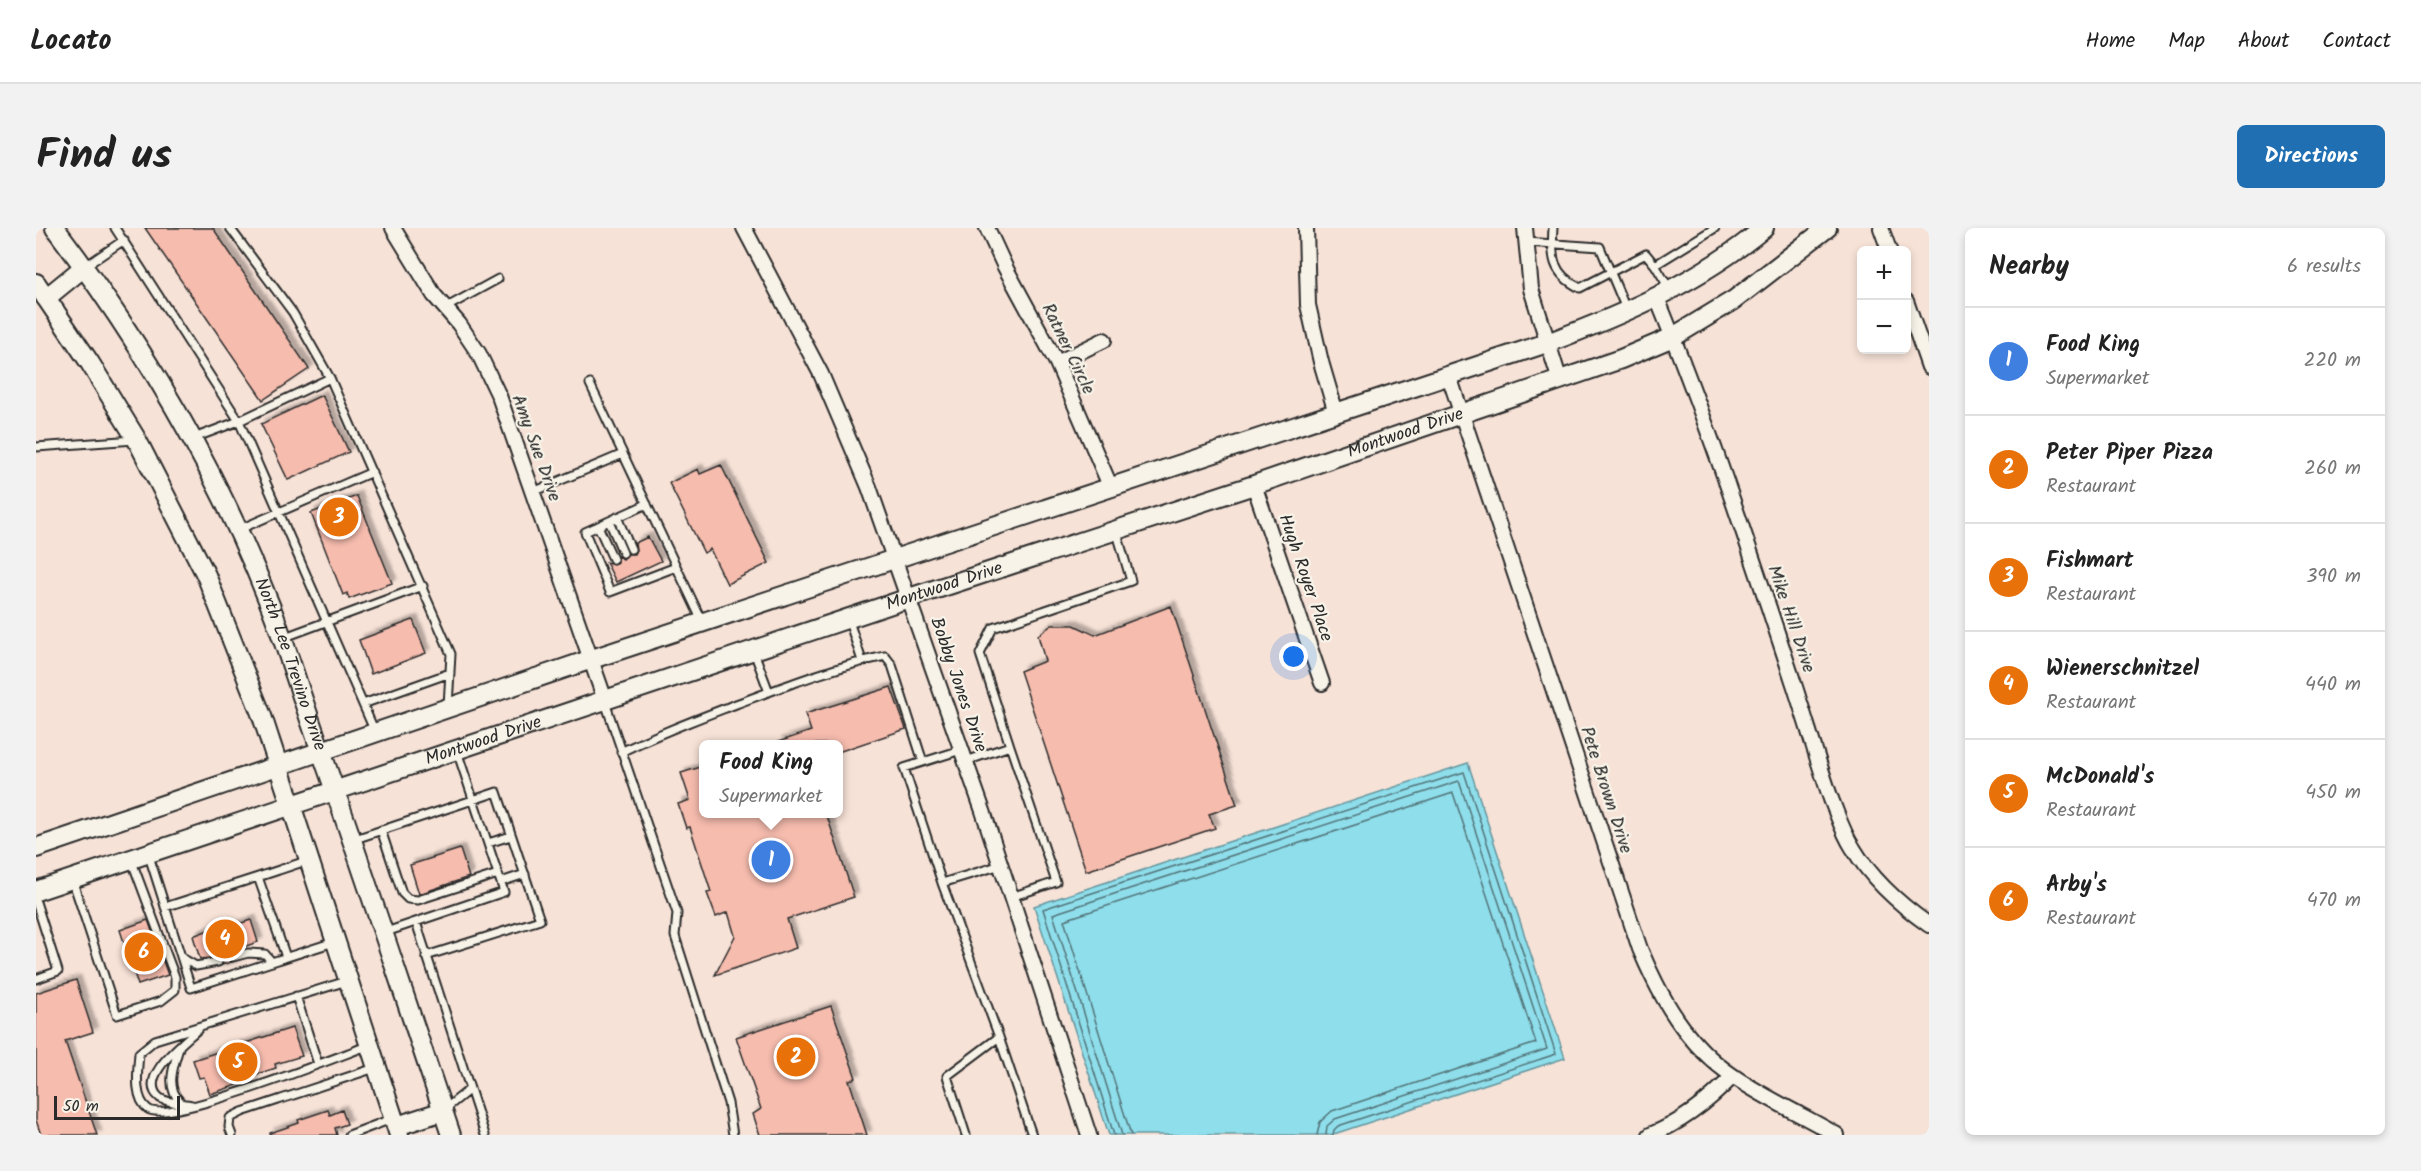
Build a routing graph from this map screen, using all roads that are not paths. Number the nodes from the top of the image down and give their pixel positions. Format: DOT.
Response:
graph roads {
  1 [pos="55,228"];
  2 [pos="115,228"];
  3 [pos="230,228"];
  4 [pos="393,228"];
  5 [pos="744,228"];
  6 [pos="987,228"];
  7 [pos="1306,228"];
  8 [pos="1553,228"];
  9 [pos="1714,228"];
  10 [pos="1764,228"];
  11 [pos="1827,228"];
  12 [pos="1881,228"];
  13 [pos="1525,235"];
  14 [pos="124,240"];
  15 [pos="1552,243"];
  16 [pos="1888,246"];
  17 [pos="1655,265"];
  18 [pos="84,267"];
  19 [pos="1612,273"];
  20 [pos="498,279"];
  21 [pos="41,290"];
  22 [pos="1663,295"];
  23 [pos="446,308"];
  24 [pos="1627,311"];
  25 [pos="1911,315"];
  26 [pos="1673,337"];
  27 [pos="1104,340"];
  28 [pos="1547,343"];
  29 [pos="1057,363"];
  30 [pos="1929,367"];
  31 [pos="1449,376"];
  32 [pos="330,378"];
  33 [pos="1560,381"];
  34 [pos="590,384"];
  35 [pos="1336,413"];
  36 [pos="1461,414"];
  37 [pos="239,420"];
  38 [pos="192,439"];
  39 [pos="137,440"];
  40 [pos="36,447"];
  41 [pos="623,454"];
  42 [pos="372,472"];
  43 [pos="1254,485"];
  44 [pos="1111,488"];
  45 [pos="533,492"];
  46 [pos="647,504"];
  47 [pos="280,512"];
  48 [pos="617,517"];
  49 [pos="609,521"];
  50 [pos="598,526"];
  51 [pos="1116,530"];
  52 [pos="236,531"];
  53 [pos="631,549"];
  54 [pos="623,553"];
  55 [pos="613,559"];
  56 [pos="894,560"];
  57 [pos="676,567"];
  58 [pos="642,570"];
  59 [pos="646,578"];
  60 [pos="423,586"];
  61 [pos="909,598"];
  62 [pos="848,618"];
  63 [pos="326,622"];
  64 [pos="703,623"];
  65 [pos="281,638"];
  66 [pos="753,650"];
  67 [pos="592,660"];
  68 [pos="862,661"];
  69 [pos="450,674"];
  70 [pos="1322,683"];
  71 [pos="768,692"];
  72 [pos="605,700"];
  73 [pos="363,704"];
  74 [pos="448,708"];
  75 [pos="376,733"];
  76 [pos="1010,746"];
  77 [pos="457,750"];
  78 [pos="321,751"];
  79 [pos="621,752"];
  80 [pos="964,755"];
  81 [pos="923,762"];
  82 [pos="278,765"];
  83 [pos="335,790"];
  84 [pos="473,800"];
  85 [pos="291,804"];
  86 [pos="381,831"];
  87 [pos="511,836"];
  88 [pos="352,840"];
  89 [pos="488,843"];
  90 [pos="36,848"];
  91 [pos="149,853"];
  92 [pos="131,859"];
  93 [pos="310,860"];
  94 [pos="1001,865"];
  95 [pos="498,874"];
  96 [pos="525,874"];
  97 [pos="258,877"];
  98 [pos="72,879"];
  99 [pos="501,882"];
  100 [pos="942,883"];
  101 [pos="36,891"];
  102 [pos="1011,897"];
  103 [pos="36,902"];
  104 [pos="165,907"];
  105 [pos="416,922"];
  106 [pos="1929,925"];
  107 [pos="383,933"];
  108 [pos="336,941"];
  109 [pos="426,956"];
  110 [pos="233,957"];
  111 [pos="286,957"];
  112 [pos="182,958"];
  113 [pos="218,962"];
  114 [pos="272,962"];
  115 [pos="36,979"];
  116 [pos="349,980"];
  117 [pos="296,996"];
  118 [pos="201,1026"];
  119 [pos="999,1037"];
  120 [pos="370,1045"];
  121 [pos="179,1048"];
  122 [pos="318,1064"];
  123 [pos="378,1067"];
  124 [pos="1733,1076"];
  125 [pos="470,1089"];
  126 [pos="182,1103"];
  127 [pos="198,1106"];
  128 [pos="443,1111"];
  129 [pos="397,1126"];
  130 [pos="232,1135"];
  131 [pos="349,1135"];
  132 [pos="451,1135"];
  133 [pos="484,1135"];
  134 [pos="733,1135"];
  135 [pos="966,1135"];
  136 [pos="1032,1135"];
  137 [pos="1089,1135"];
  138 [pos="1650,1135"];
  139 [pos="1837,1135"];
  1 -- 18 [label="main road, North Lee Trevino Drive"];
  2 -- 14 [label="lane"];
  3 -- 32 [label="lane"];
  4 -- 23 [label="street, Amy Sue Drive"];
  5 -- 56 [label="street, Bobby Jones Drive"];
  6 -- 29 [label="street, Ratner Circle"];
  7 -- 35 [label="street"];
  8 -- 15 [label="lane"];
  9 -- 17 [label="lane"];
  10 -- 22 [label="main road"];
  11 -- 26 [label="main road, Montwood Drive"];
  12 -- 16 [label="street"];
  13 -- 15 [label="lane"];
  13 -- 28 [label="street"];
  14 -- 18 [label="lane"];
  14 -- 37 [label="lane"];
  15 -- 19 [label="lane"];
  15 -- 19 [label="lane"];
  17 -- 19 [label="lane"];
  17 -- 22 [label="lane"];
  18 -- 21 [label="main road"];
  18 -- 38 [label="main road, North Lee Trevino Drive"];
  19 -- 24 [label="lane"];
  20 -- 23 [label="lane"];
  21 -- 39 [label="main road"];
  22 -- 24 [label="main road"];
  22 -- 26 [label="street, Mike Hill Drive"];
  23 -- 45 [label="street, Amy Sue Drive"];
  24 -- 28 [label="main road"];
  25 -- 30 [label="street"];
  26 -- 33 [label="main road, Montwood Drive"];
  26 -- 106 [label="street, Mike Hill Drive"];
  27 -- 29 [label="street"];
  28 -- 31 [label="main road"];
  28 -- 33 [label="street"];
  29 -- 44 [label="street, Ratner Circle"];
  31 -- 35 [label="main road"];
  31 -- 36 [label="street, Pete Brown Drive"];
  32 -- 37 [label="lane"];
  32 -- 42 [label="lane"];
  33 -- 36 [label="main road, Montwood Drive"];
  34 -- 41 [label="lane"];
  35 -- 44 [label="main road"];
  36 -- 43 [label="main road, Montwood Drive"];
  36 -- 124 [label="street, Pete Brown Drive"];
  37 -- 38 [label="lane"];
  37 -- 47 [label="lane"];
  38 -- 52 [label="main road, North Lee Trevino Drive"];
  39 -- 40 [label="lane"];
  39 -- 82 [label="main road"];
  41 -- 45 [label="lane"];
  41 -- 46 [label="lane"];
  42 -- 47 [label="lane"];
  42 -- 60 [label="lane"];
  43 -- 51 [label="main road, Montwood Drive"];
  43 -- 70 [label="street, Hugh Royer Place"];
  44 -- 56 [label="main road"];
  45 -- 67 [label="street, Amy Sue Drive"];
  46 -- 48 [label="lane"];
  46 -- 57 [label="lane"];
  47 -- 52 [label="lane"];
  47 -- 63 [label="lane"];
  48 -- 49 [label="lane"];
  48 -- 53 [label="lane"];
  49 -- 50 [label="lane"];
  49 -- 54 [label="lane"];
  50 -- 55 [label="lane"];
  50 -- 59 [label="lane"];
  51 -- 61 [label="main road, Montwood Drive"];
  51 -- 76 [label="lane"];
  52 -- 65 [label="main road, North Lee Trevino Drive"];
  56 -- 61 [label="street, Bobby Jones Drive"];
  56 -- 64 [label="main road"];
  57 -- 59 [label="lane"];
  57 -- 64 [label="lane"];
  58 -- 59 [label="lane"];
  60 -- 63 [label="lane"];
  60 -- 69 [label="lane"];
  61 -- 62 [label="main road, Montwood Drive"];
  61 -- 80 [label="street, Bobby Jones Drive"];
  62 -- 66 [label="main road, Montwood Drive"];
  62 -- 68 [label="lane"];
  63 -- 65 [label="lane"];
  63 -- 73 [label="lane"];
  64 -- 67 [label="main road"];
  65 -- 78 [label="main road, North Lee Trevino Drive"];
  66 -- 71 [label="lane"];
  66 -- 72 [label="main road, Montwood Drive"];
  67 -- 72 [label="street, Amy Sue Drive"];
  67 -- 74 [label="main road"];
  68 -- 71 [label="lane"];
  68 -- 81 [label="lane"];
  69 -- 73 [label="lane"];
  69 -- 74 [label="lane"];
  71 -- 79 [label="lane"];
  72 -- 77 [label="main road, Montwood Drive"];
  72 -- 79 [label="lane"];
  73 -- 75 [label="lane"];
  74 -- 75 [label="main road"];
  75 -- 78 [label="main road"];
  76 -- 80 [label="lane"];
  76 -- 102 [label="lane"];
  77 -- 83 [label="main road, Montwood Drive"];
  77 -- 84 [label="lane"];
  78 -- 82 [label="main road"];
  78 -- 83 [label="main road, North Lee Trevino Drive"];
  79 -- 134 [label="lane"];
  80 -- 81 [label="lane"];
  80 -- 94 [label="street, Bobby Jones Drive"];
  81 -- 100 [label="lane"];
  82 -- 85 [label="main road"];
  82 -- 90 [label="main road"];
  83 -- 85 [label="main road, Montwood Drive"];
  83 -- 88 [label="main road, North Lee Trevino Drive"];
  84 -- 86 [label="lane"];
  84 -- 87 [label="lane"];
  84 -- 89 [label="lane"];
  85 -- 91 [label="main road, Montwood Drive"];
  85 -- 93 [label="main road"];
  86 -- 88 [label="lane"];
  86 -- 95 [label="lane"];
  87 -- 89 [label="lane"];
  87 -- 96 [label="lane"];
  88 -- 107 [label="main road, North Lee Trevino Drive"];
  89 -- 95 [label="lane"];
  91 -- 92 [label="main road, Montwood Drive"];
  91 -- 104 [label="lane"];
  92 -- 98 [label="main road, Montwood Drive"];
  92 -- 98 [label="lane"];
  93 -- 97 [label="lane"];
  93 -- 108 [label="main road"];
  94 -- 100 [label="lane"];
  94 -- 102 [label="street, Bobby Jones Drive"];
  95 -- 99 [label="lane"];
  96 -- 99 [label="lane"];
  96 -- 109 [label="lane"];
  97 -- 104 [label="lane"];
  97 -- 111 [label="lane"];
  98 -- 101 [label="main road, Montwood Drive"];
  99 -- 105 [label="lane"];
  100 -- 119 [label="lane"];
  102 -- 137 [label="street, Bobby Jones Drive"];
  103 -- 115 [label="lane"];
  104 -- 112 [label="lane"];
  105 -- 107 [label="lane"];
  105 -- 109 [label="lane"];
  107 -- 128 [label="main road, North Lee Trevino Drive"];
  108 -- 111 [label="lane"];
  108 -- 116 [label="main road"];
  109 -- 125 [label="lane"];
  110 -- 114 [label="lane"];
  111 -- 114 [label="lane"];
  112 -- 113 [label="lane"];
  112 -- 114 [label="lane"];
  116 -- 117 [label="lane"];
  116 -- 120 [label="main road"];
  117 -- 118 [label="lane"];
  117 -- 122 [label="lane"];
  118 -- 121 [label="lane"];
  118 -- 127 [label="lane"];
  119 -- 135 [label="lane"];
  119 -- 136 [label="lane"];
  120 -- 122 [label="lane"];
  120 -- 123 [label="main road"];
  121 -- 126 [label="lane"];
  121 -- 126 [label="lane"];
  122 -- 127 [label="lane"];
  123 -- 129 [label="main road"];
  123 -- 130 [label="lane"];
  124 -- 138 [label="street"];
  124 -- 139 [label="street, Pete Brown Drive"];
  125 -- 128 [label="lane"];
  125 -- 133 [label="lane"];
  126 -- 127 [label="lane"];
  128 -- 129 [label="main road"];
  128 -- 132 [label="main road, North Lee Trevino Drive"];
  129 -- 131 [label="lane"];
}
